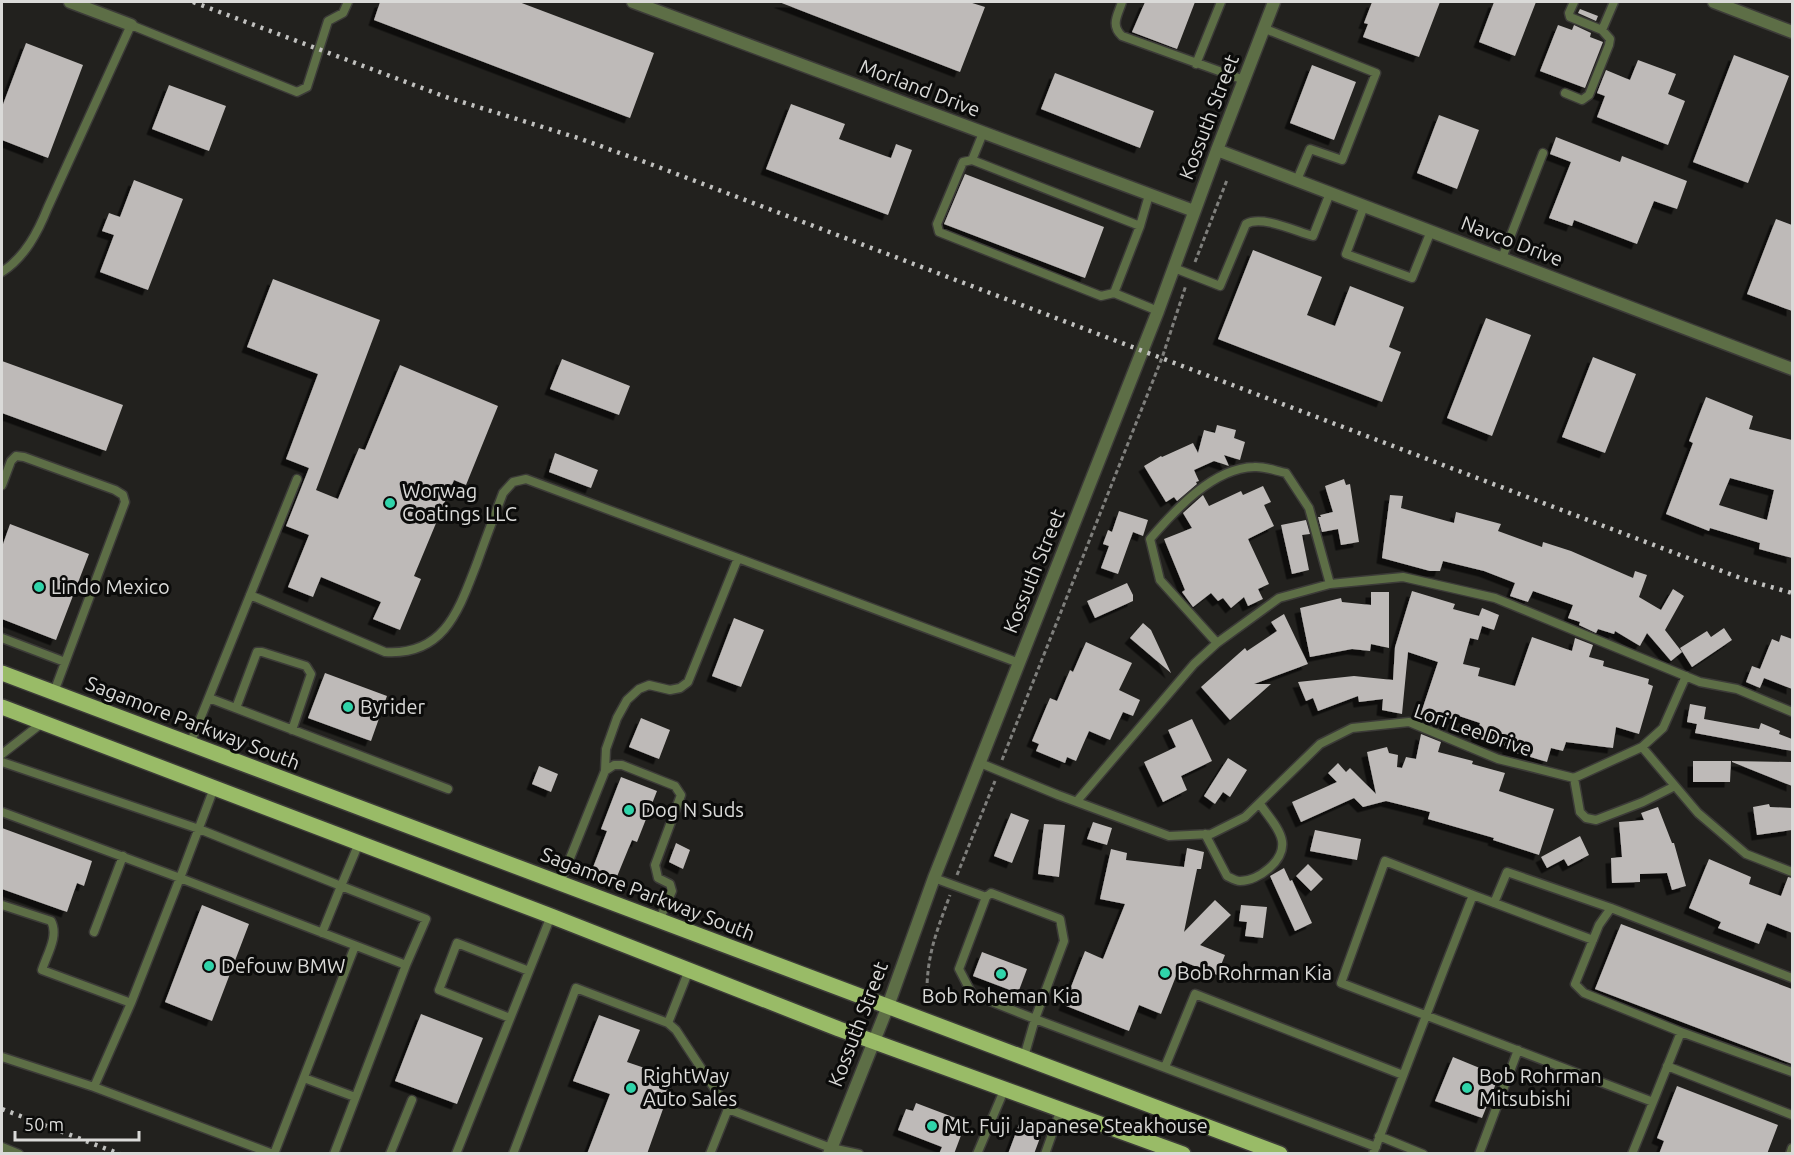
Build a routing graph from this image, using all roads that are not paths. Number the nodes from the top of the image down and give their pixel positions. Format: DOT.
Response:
graph roads {
  1 [pos="70,2"];
  2 [pos="348,2"];
  3 [pos="633,2"];
  4 [pos="1122,2"];
  5 [pos="1221,2"];
  6 [pos="1274,2"];
  7 [pos="1574,2"];
  8 [pos="1614,2"];
  9 [pos="1714,2"];
  10 [pos="131,25"];
  11 [pos="1263,28"];
  12 [pos="1602,30"];
  13 [pos="1792,32"];
  14 [pos="1196,64"];
  15 [pos="1244,80"];
  16 [pos="1565,93"];
  17 [pos="983,133"];
  18 [pos="1217,150"];
  19 [pos="1543,153"];
  20 [pos="972,160"];
  21 [pos="1297,180"];
  22 [pos="1330,193"];
  23 [pos="1149,195"];
  24 [pos="1364,206"];
  25 [pos="1194,211"];
  26 [pos="1140,226"];
  27 [pos="1431,231"];
  28 [pos="1502,258"];
  29 [pos="1174,268"];
  30 [pos="2,272"];
  31 [pos="1114,293"];
  32 [pos="1158,311"];
  33 [pos="1792,369"];
  34 [pos="297,479"];
  35 [pos="2,485"];
  36 [pos="738,558"];
  37 [pos="1330,584"];
  38 [pos="250,595"];
  39 [pos="2,638"];
  40 [pos="1217,643"];
  41 [pos="65,662"];
  42 [pos="1018,663"];
  43 [pos="2,673"];
  44 [pos="1686,676"];
  45 [pos="54,692"];
  46 [pos="208,698"];
  47 [pos="2,707"];
  48 [pos="236,708"];
  49 [pos="1792,712"];
  50 [pos="42,723"];
  51 [pos="292,730"];
  52 [pos="190,744"];
  53 [pos="1642,747"];
  54 [pos="2,754"];
  55 [pos="2,762"];
  56 [pos="980,763"];
  57 [pos="605,771"];
  58 [pos="1574,778"];
  59 [pos="1675,786"];
  60 [pos="213,788"];
  61 [pos="448,789"];
  62 [pos="1077,801"];
  63 [pos="1260,804"];
  64 [pos="2,812"];
  65 [pos="199,829"];
  66 [pos="1205,834"];
  67 [pos="359,843"];
  68 [pos="123,856"];
  69 [pos="1792,872"];
  70 [pos="180,878"];
  71 [pos="934,878"];
  72 [pos="560,883"];
  73 [pos="341,886"];
  74 [pos="1473,895"];
  75 [pos="986,897"];
  76 [pos="1494,903"];
  77 [pos="2,905"];
  78 [pos="1611,908"];
  79 [pos="551,916"];
  80 [pos="659,921"];
  81 [pos="94,932"];
  82 [pos="322,933"];
  83 [pos="1593,940"];
  84 [pos="355,946"];
  85 [pos="406,965"];
  86 [pos="688,970"];
  87 [pos="529,971"];
  88 [pos="1792,978"];
  89 [pos="131,1003"];
  90 [pos="888,1006"];
  91 [pos="1426,1015"];
  92 [pos="510,1018"];
  93 [pos="1035,1019"];
  94 [pos="668,1023"];
  95 [pos="1680,1032"];
  96 [pos="873,1041"];
  97 [pos="1518,1050"];
  98 [pos="2,1057"];
  99 [pos="1024,1057"];
  100 [pos="1667,1066"];
  101 [pos="1165,1067"];
  102 [pos="1792,1072"];
  103 [pos="1404,1075"];
  104 [pos="304,1078"];
  105 [pos="94,1087"];
  106 [pos="1005,1088"];
  107 [pos="355,1097"];
  108 [pos="412,1100"];
  109 [pos="1653,1102"];
  110 [pos="728,1109"];
  111 [pos="1061,1109"];
  112 [pos="1792,1115"];
  113 [pos="1379,1136"];
  114 [pos="2,1148"];
  115 [pos="1148,1148"];
  116 [pos="1792,1148"];
  117 [pos="1374,1150"];
  118 [pos="830,1151"];
  119 [pos="20,1154"];
  120 [pos="274,1154"];
  121 [pos="334,1154"];
  122 [pos="390,1154"];
  123 [pos="456,1154"];
  124 [pos="513,1154"];
  125 [pos="710,1154"];
  126 [pos="859,1154"];
  127 [pos="977,1154"];
  128 [pos="1045,1154"];
  129 [pos="1183,1154"];
  130 [pos="1280,1154"];
  131 [pos="1423,1154"];
  132 [pos="1479,1154"];
  133 [pos="1632,1154"];
  134 [pos="1790,1154"];
  1 -- 10 [label="street"];
  2 -- 10 [label="lane"];
  3 -- 17 [label="street, Morland Drive"];
  4 -- 14 [label="lane"];
  5 -- 14 [label="lane"];
  6 -- 11 [label="street, Kossuth Street"];
  7 -- 12 [label="lane"];
  8 -- 12 [label="lane"];
  9 -- 13 [label="street"];
  10 -- 30 [label="lane"];
  11 -- 15 [label="street, Kossuth Street"];
  11 -- 21 [label="lane"];
  12 -- 16 [label="lane"];
  14 -- 15 [label="lane"];
  15 -- 18 [label="street, Kossuth Street"];
  17 -- 20 [label="lane"];
  17 -- 23 [label="street, Morland Drive"];
  18 -- 21 [label="street, Navco Drive"];
  18 -- 25 [label="street, Kossuth Street"];
  19 -- 28 [label="lane"];
  20 -- 26 [label="lane"];
  20 -- 31 [label="lane"];
  21 -- 22 [label="street, Navco Drive"];
  22 -- 24 [label="street, Navco Drive"];
  22 -- 29 [label="lane"];
  23 -- 25 [label="street, Morland Drive"];
  23 -- 26 [label="lane"];
  24 -- 27 [label="street, Navco Drive"];
  24 -- 27 [label="lane"];
  25 -- 29 [label="street, Kossuth Street"];
  26 -- 31 [label="lane"];
  27 -- 28 [label="street, Navco Drive"];
  28 -- 33 [label="street, Navco Drive"];
  29 -- 32 [label="street, Kossuth Street"];
  31 -- 32 [label="lane"];
  32 -- 42 [label="street, Kossuth Street"];
  34 -- 38 [label="lane"];
  35 -- 41 [label="lane"];
  36 -- 38 [label="lane"];
  36 -- 42 [label="lane"];
  36 -- 57 [label="lane"];
  37 -- 40 [label="lane"];
  37 -- 40 [label="lane"];
  37 -- 44 [label="lane"];
  38 -- 46 [label="lane"];
  39 -- 41 [label="lane"];
  40 -- 62 [label="lane"];
  41 -- 45 [label="lane"];
  42 -- 56 [label="street, Kossuth Street"];
  43 -- 45 [label="main road, Sagamore Parkway South"];
  44 -- 49 [label="lane"];
  44 -- 53 [label="lane"];
  45 -- 52 [label="main road, Sagamore Parkway South"];
  46 -- 48 [label="lane"];
  46 -- 52 [label="lane"];
  47 -- 50 [label="main road"];
  48 -- 51 [label="lane"];
  48 -- 51 [label="lane"];
  50 -- 54 [label="lane"];
  50 -- 60 [label="main road"];
  51 -- 61 [label="lane"];
  52 -- 72 [label="main road, Sagamore Parkway South"];
  53 -- 58 [label="lane"];
  53 -- 59 [label="lane"];
  55 -- 65 [label="lane"];
  56 -- 62 [label="lane, Lori Lee Drive"];
  56 -- 71 [label="street, Kossuth Street"];
  57 -- 72 [label="lane"];
  57 -- 80 [label="lane"];
  58 -- 59 [label="lane"];
  58 -- 63 [label="lane, Lori Lee Drive"];
  59 -- 69 [label="lane"];
  60 -- 65 [label="lane"];
  60 -- 67 [label="main road"];
  62 -- 66 [label="lane, Lori Lee Drive"];
  63 -- 66 [label="lane, Lori Lee Drive"];
  63 -- 66 [label="lane"];
  64 -- 68 [label="lane"];
  65 -- 70 [label="lane"];
  65 -- 73 [label="lane"];
  67 -- 73 [label="lane"];
  67 -- 79 [label="main road"];
  68 -- 70 [label="lane"];
  68 -- 81 [label="lane"];
  70 -- 82 [label="lane"];
  70 -- 89 [label="lane"];
  71 -- 75 [label="lane"];
  71 -- 90 [label="street, Kossuth Street"];
  72 -- 80 [label="main road, Sagamore Parkway South"];
  73 -- 82 [label="lane"];
  73 -- 85 [label="lane"];
  74 -- 76 [label="lane"];
  74 -- 91 [label="lane"];
  74 -- 91 [label="lane"];
  75 -- 93 [label="lane"];
  75 -- 93 [label="lane"];
  76 -- 78 [label="lane"];
  76 -- 83 [label="lane"];
  77 -- 89 [label="lane"];
  78 -- 83 [label="lane"];
  78 -- 88 [label="lane"];
  79 -- 86 [label="main road"];
  79 -- 87 [label="lane"];
  80 -- 90 [label="main road, Sagamore Parkway South"];
  82 -- 84 [label="lane"];
  83 -- 95 [label="lane"];
  84 -- 85 [label="lane"];
  84 -- 104 [label="lane"];
  85 -- 107 [label="lane"];
  86 -- 94 [label="lane"];
  86 -- 96 [label="main road"];
  87 -- 92 [label="lane"];
  87 -- 92 [label="lane"];
  89 -- 105 [label="lane"];
  90 -- 96 [label="street, Kossuth Street"];
  90 -- 99 [label="main road, Sagamore Parkway South"];
  91 -- 97 [label="lane"];
  91 -- 103 [label="lane"];
  92 -- 123 [label="lane"];
  93 -- 99 [label="lane"];
  93 -- 101 [label="lane"];
  94 -- 110 [label="lane"];
  94 -- 124 [label="lane"];
  95 -- 100 [label="lane"];
  95 -- 102 [label="lane"];
  96 -- 106 [label="main road"];
  96 -- 118 [label="street, Kossuth Street"];
  97 -- 109 [label="lane"];
  97 -- 132 [label="lane"];
  98 -- 105 [label="lane"];
  99 -- 130 [label="main road, Sagamore Parkway South"];
  100 -- 109 [label="lane"];
  100 -- 112 [label="lane"];
  101 -- 103 [label="lane"];
  101 -- 117 [label="lane"];
  103 -- 113 [label="lane"];
  104 -- 107 [label="lane"];
  104 -- 120 [label="lane"];
  105 -- 120 [label="lane"];
  106 -- 111 [label="main road"];
  106 -- 127 [label="lane"];
  107 -- 121 [label="lane"];
  108 -- 122 [label="lane"];
  109 -- 133 [label="lane"];
  110 -- 118 [label="lane"];
  110 -- 125 [label="lane"];
  111 -- 115 [label="main road"];
  111 -- 128 [label="lane"];
  113 -- 117 [label="lane"];
  113 -- 131 [label="lane"];
  114 -- 119 [label="lane"];
  115 -- 129 [label="main road"];
  116 -- 134 [label="lane"];
  118 -- 126 [label="lane"];
}
